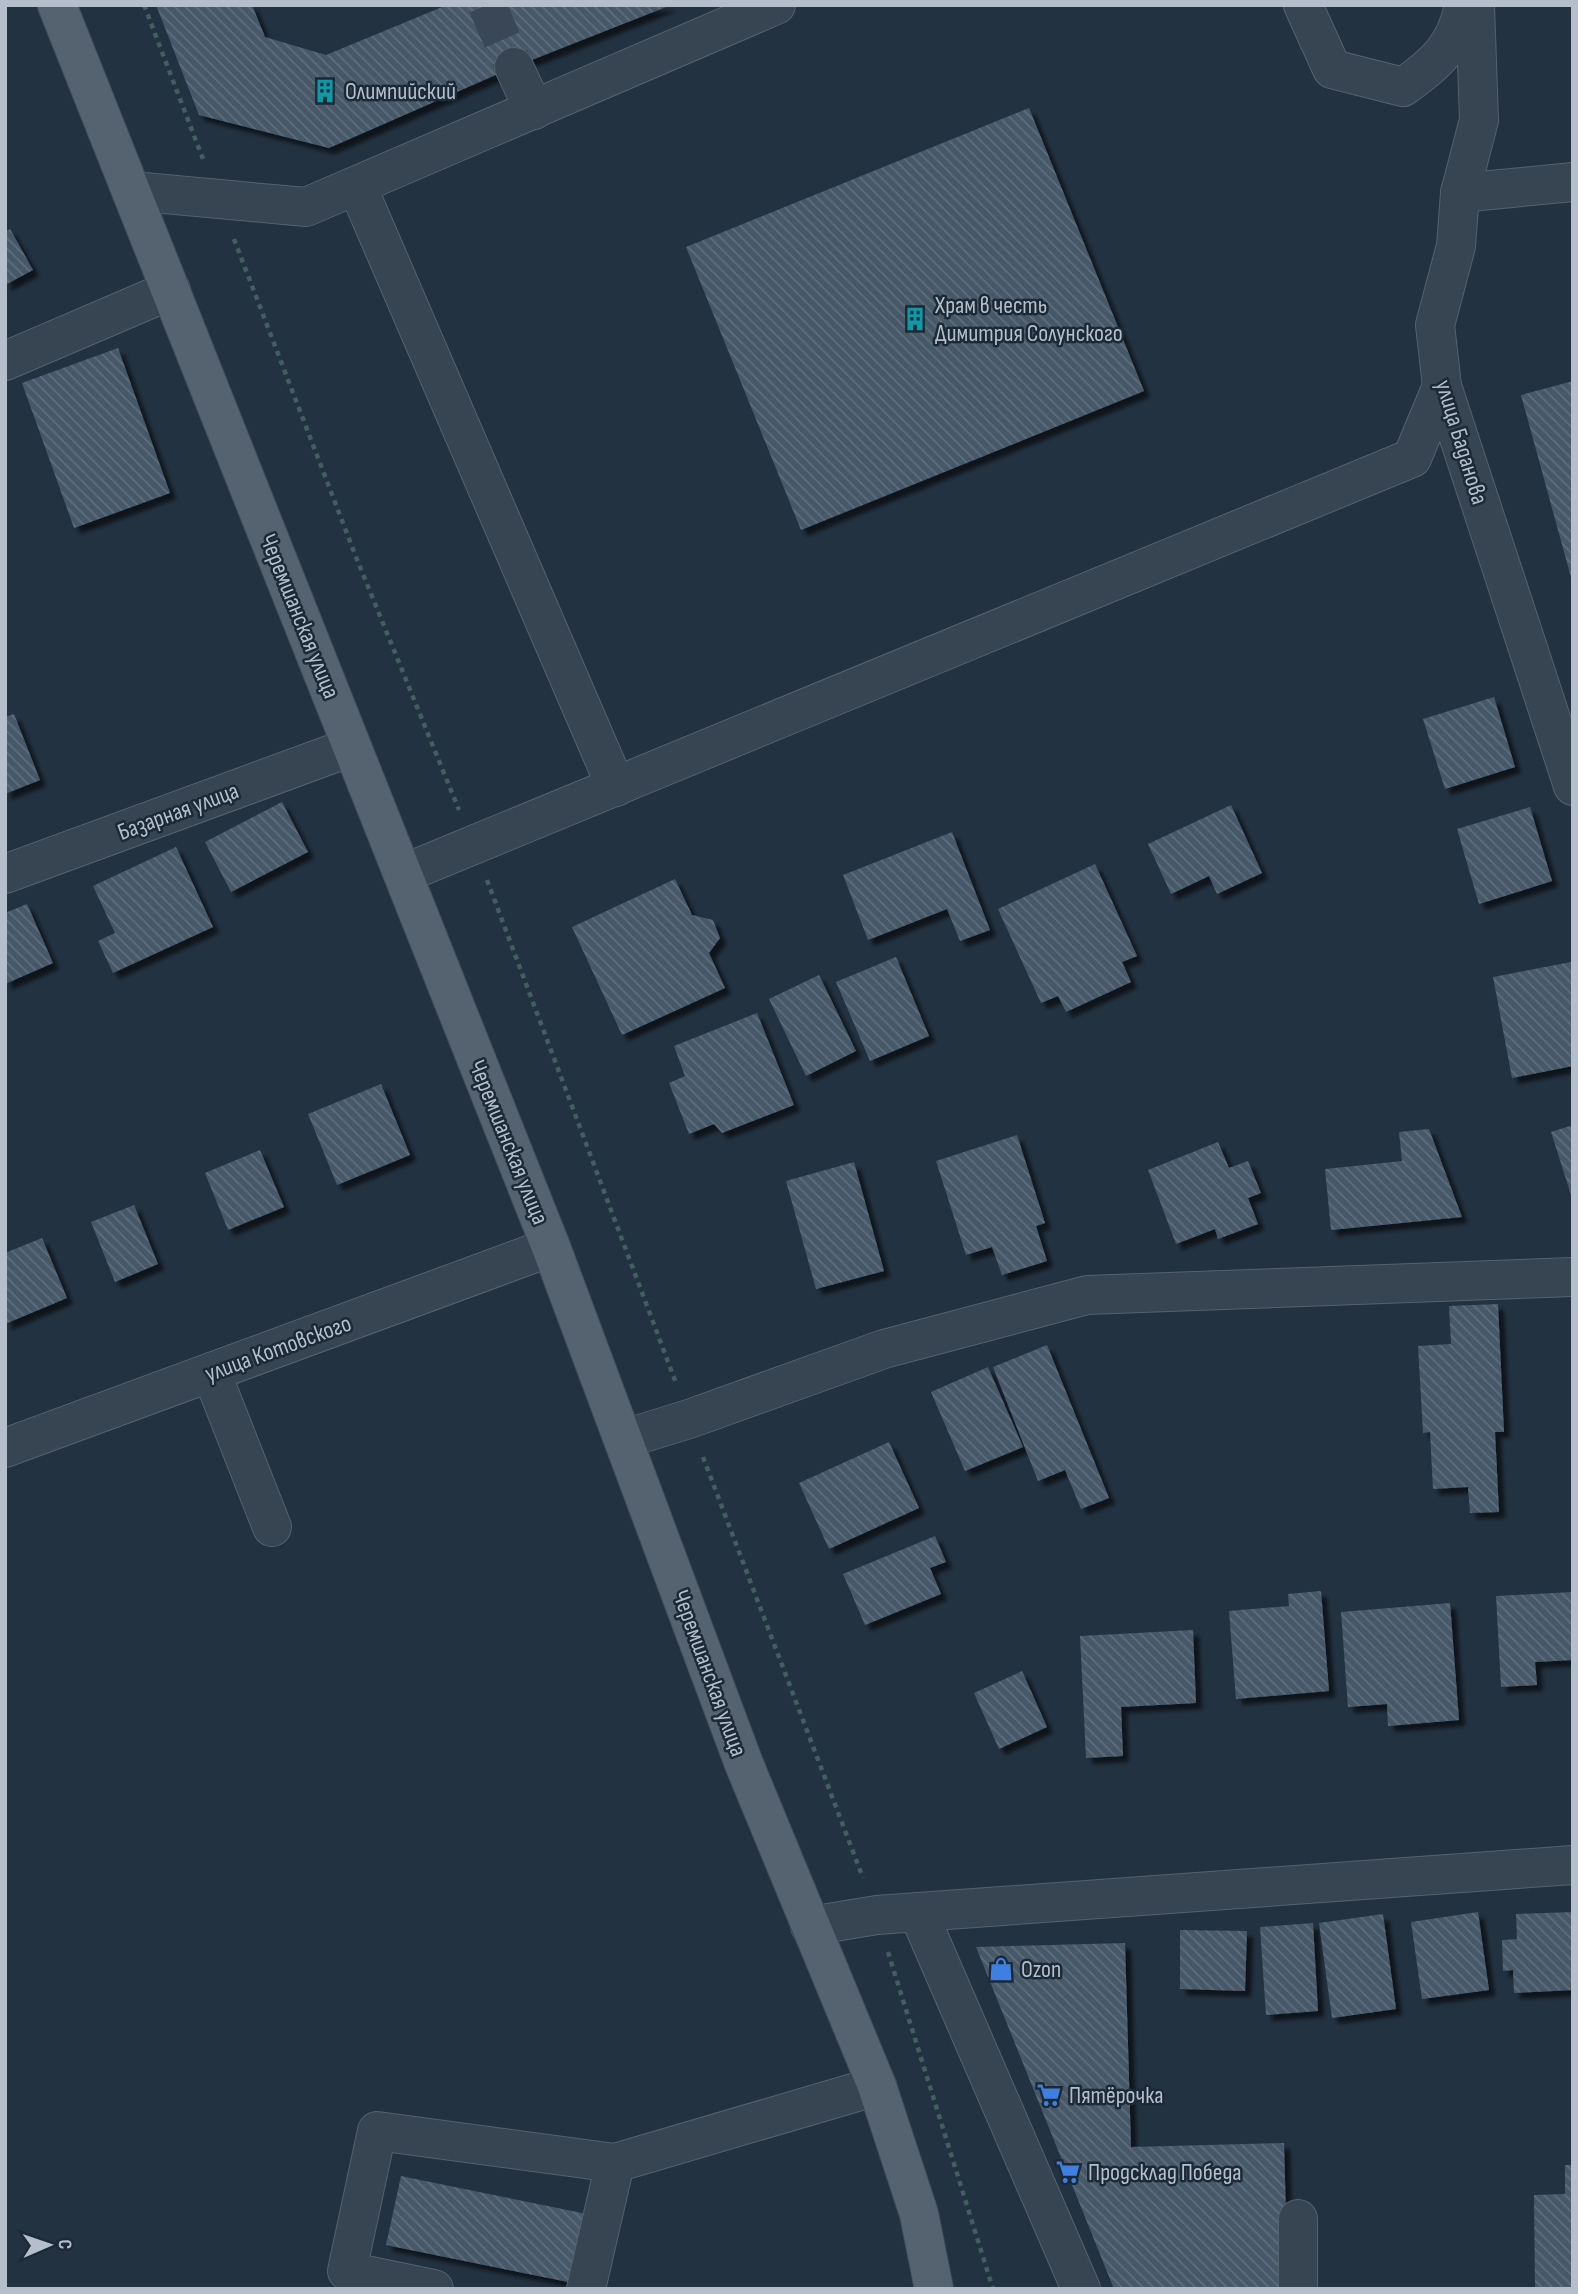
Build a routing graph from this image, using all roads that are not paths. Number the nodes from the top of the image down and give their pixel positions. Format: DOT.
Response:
graph roads {
  1 [pos="57,5"];
  2 [pos="776,5"];
  3 [pos="1303,5"];
  4 [pos="1464,5"];
  5 [pos="1475,5"];
  6 [pos="514,67"];
  7 [pos="534,110"];
  8 [pos="1573,182"];
  9 [pos="357,186"];
  10 [pos="132,191"];
  11 [pos="1460,193"];
  12 [pos="171,290"];
  13 [pos="5,361"];
  14 [pos="1442,386"];
  15 [pos="352,747"];
  16 [pos="1573,786"];
  17 [pos="616,787"];
  18 [pos="5,874"];
  19 [pos="403,874"];
  20 [pos="551,1247"];
  21 [pos="1573,1278"];
  22 [pos="211,1372"];
  23 [pos="624,1439"];
  24 [pos="5,1448"];
  25 [pos="272,1527"];
  26 [pos="1573,1865"];
  27 [pos="918,1912"];
  28 [pos="810,1926"];
  29 [pos="877,2086"];
  30 [pos="615,2163"];
  31 [pos="1298,2219"];
  32 [pos="434,2289"];
  33 [pos="586,2289"];
  34 [pos="934,2289"];
  35 [pos="1081,2289"];
  36 [pos="1298,2289"];
  1 -- 10 [label="main road, Черемшанская улица"];
  2 -- 7 [label="street"];
  3 -- 4 [label="street"];
  5 -- 11 [label="street, улица Баданова"];
  6 -- 7 [label="street"];
  7 -- 9 [label="street"];
  8 -- 11 [label="street"];
  9 -- 10 [label="street"];
  9 -- 17 [label="street"];
  10 -- 12 [label="main road, Черемшанская улица"];
  11 -- 14 [label="street, улица Баданова"];
  12 -- 13 [label="street"];
  12 -- 15 [label="main road, Черемшанская улица"];
  14 -- 16 [label="street, улица Баданова"];
  14 -- 17 [label="street"];
  15 -- 18 [label="street, Базарная улица"];
  15 -- 19 [label="main road, Черемшанская улица"];
  17 -- 19 [label="street"];
  19 -- 20 [label="main road, Черемшанская улица"];
  20 -- 22 [label="street, улица Котовского"];
  20 -- 23 [label="main road, Черемшанская улица"];
  21 -- 23 [label="street"];
  22 -- 24 [label="street, улица Котовского"];
  22 -- 25 [label="street"];
  23 -- 28 [label="main road, Черемшанская улица"];
  26 -- 27 [label="street"];
  27 -- 28 [label="street"];
  27 -- 35 [label="street"];
  28 -- 29 [label="main road, Черемшанская улица"];
  29 -- 30 [label="street"];
  29 -- 34 [label="main road, Черемшанская улица"];
  30 -- 32 [label="street"];
  30 -- 33 [label="street"];
  31 -- 36 [label="street"];
}
